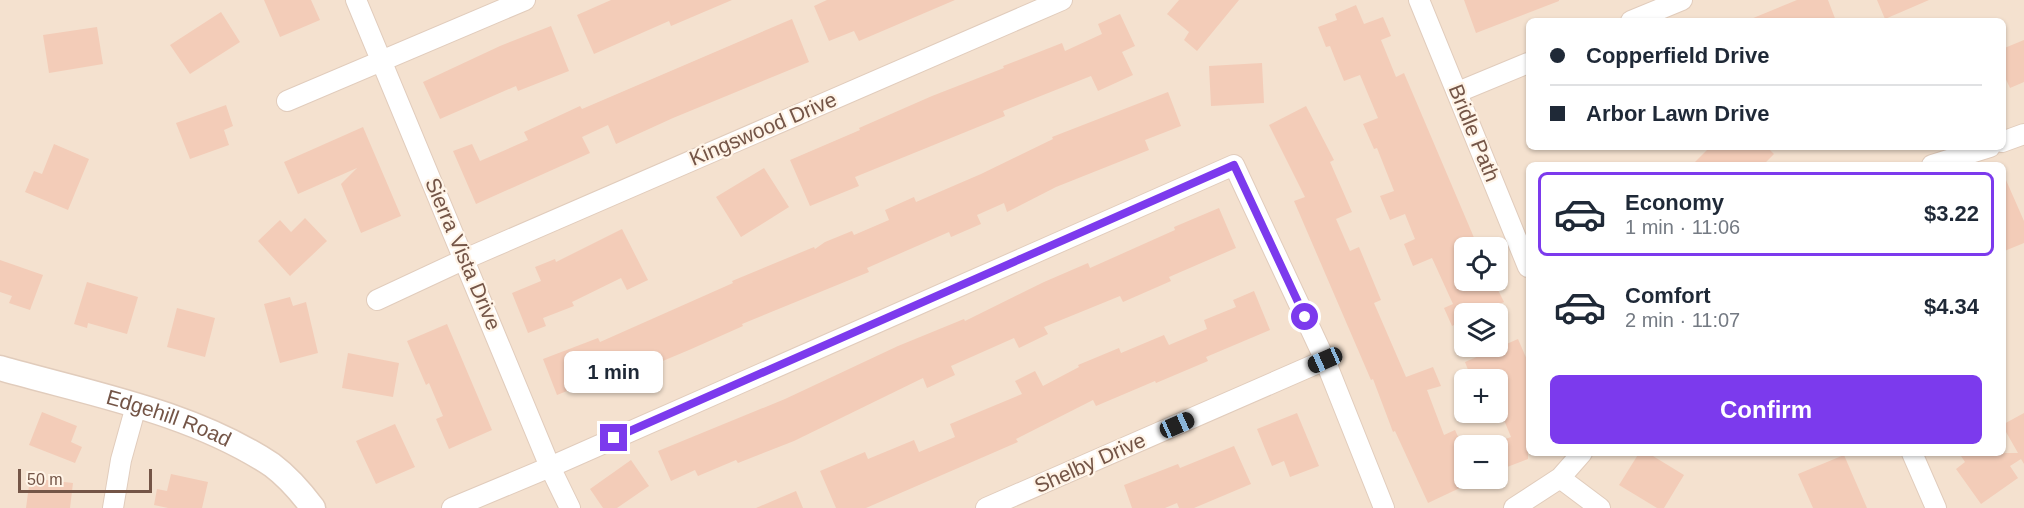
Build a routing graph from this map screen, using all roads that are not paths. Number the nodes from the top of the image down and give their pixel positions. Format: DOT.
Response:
graph roads {
  1 [pos="356,0"];
  2 [pos="525,0"];
  3 [pos="1062,0"];
  4 [pos="1419,0"];
  5 [pos="1682,0"];
  6 [pos="1638,18"];
  7 [pos="382,61"];
  8 [pos="1526,64"];
  9 [pos="1458,92"];
  10 [pos="287,101"];
  11 [pos="2024,134"];
  12 [pos="2006,141"];
  13 [pos="1980,150"];
  14 [pos="1942,162"];
  15 [pos="465,259"];
  16 [pos="1526,262"];
  17 [pos="377,300"];
  18 [pos="1325,360"];
  19 [pos="0,368"];
  20 [pos="136,406"];
  21 [pos="1579,456"];
  22 [pos="1913,456"];
  23 [pos="550,467"];
  24 [pos="1560,478"];
  25 [pos="113,508"];
  26 [pos="314,508"];
  27 [pos="452,508"];
  28 [pos="570,508"];
  29 [pos="986,508"];
  30 [pos="1384,508"];
  31 [pos="1514,508"];
  32 [pos="1600,508"];
  33 [pos="1936,508"];
  1 -- 7 [label="street, Sierra Vista Drive"];
  2 -- 7 [label="street"];
  3 -- 15 [label="street, Kingswood Drive"];
  4 -- 9 [label="street, Bridle Path"];
  5 -- 6 [label="street"];
  7 -- 10 [label="street"];
  7 -- 15 [label="street, Sierra Vista Drive"];
  8 -- 9 [label="street"];
  9 -- 16 [label="street, Bridle Path"];
  11 -- 12 [label="street"];
  13 -- 14 [label="street"];
  15 -- 17 [label="street, Kingswood Drive"];
  15 -- 23 [label="street, Sierra Vista Drive"];
  18 -- 23 [label="street"];
  18 -- 29 [label="street, Shelby Drive"];
  18 -- 30 [label="street"];
  19 -- 20 [label="street, Edgehill Road"];
  20 -- 25 [label="street"];
  20 -- 26 [label="street, Edgehill Road"];
  21 -- 24 [label="street"];
  22 -- 33 [label="street"];
  23 -- 27 [label="street"];
  23 -- 28 [label="street, Sierra Vista Drive"];
  24 -- 31 [label="street"];
  24 -- 32 [label="street"];
}
